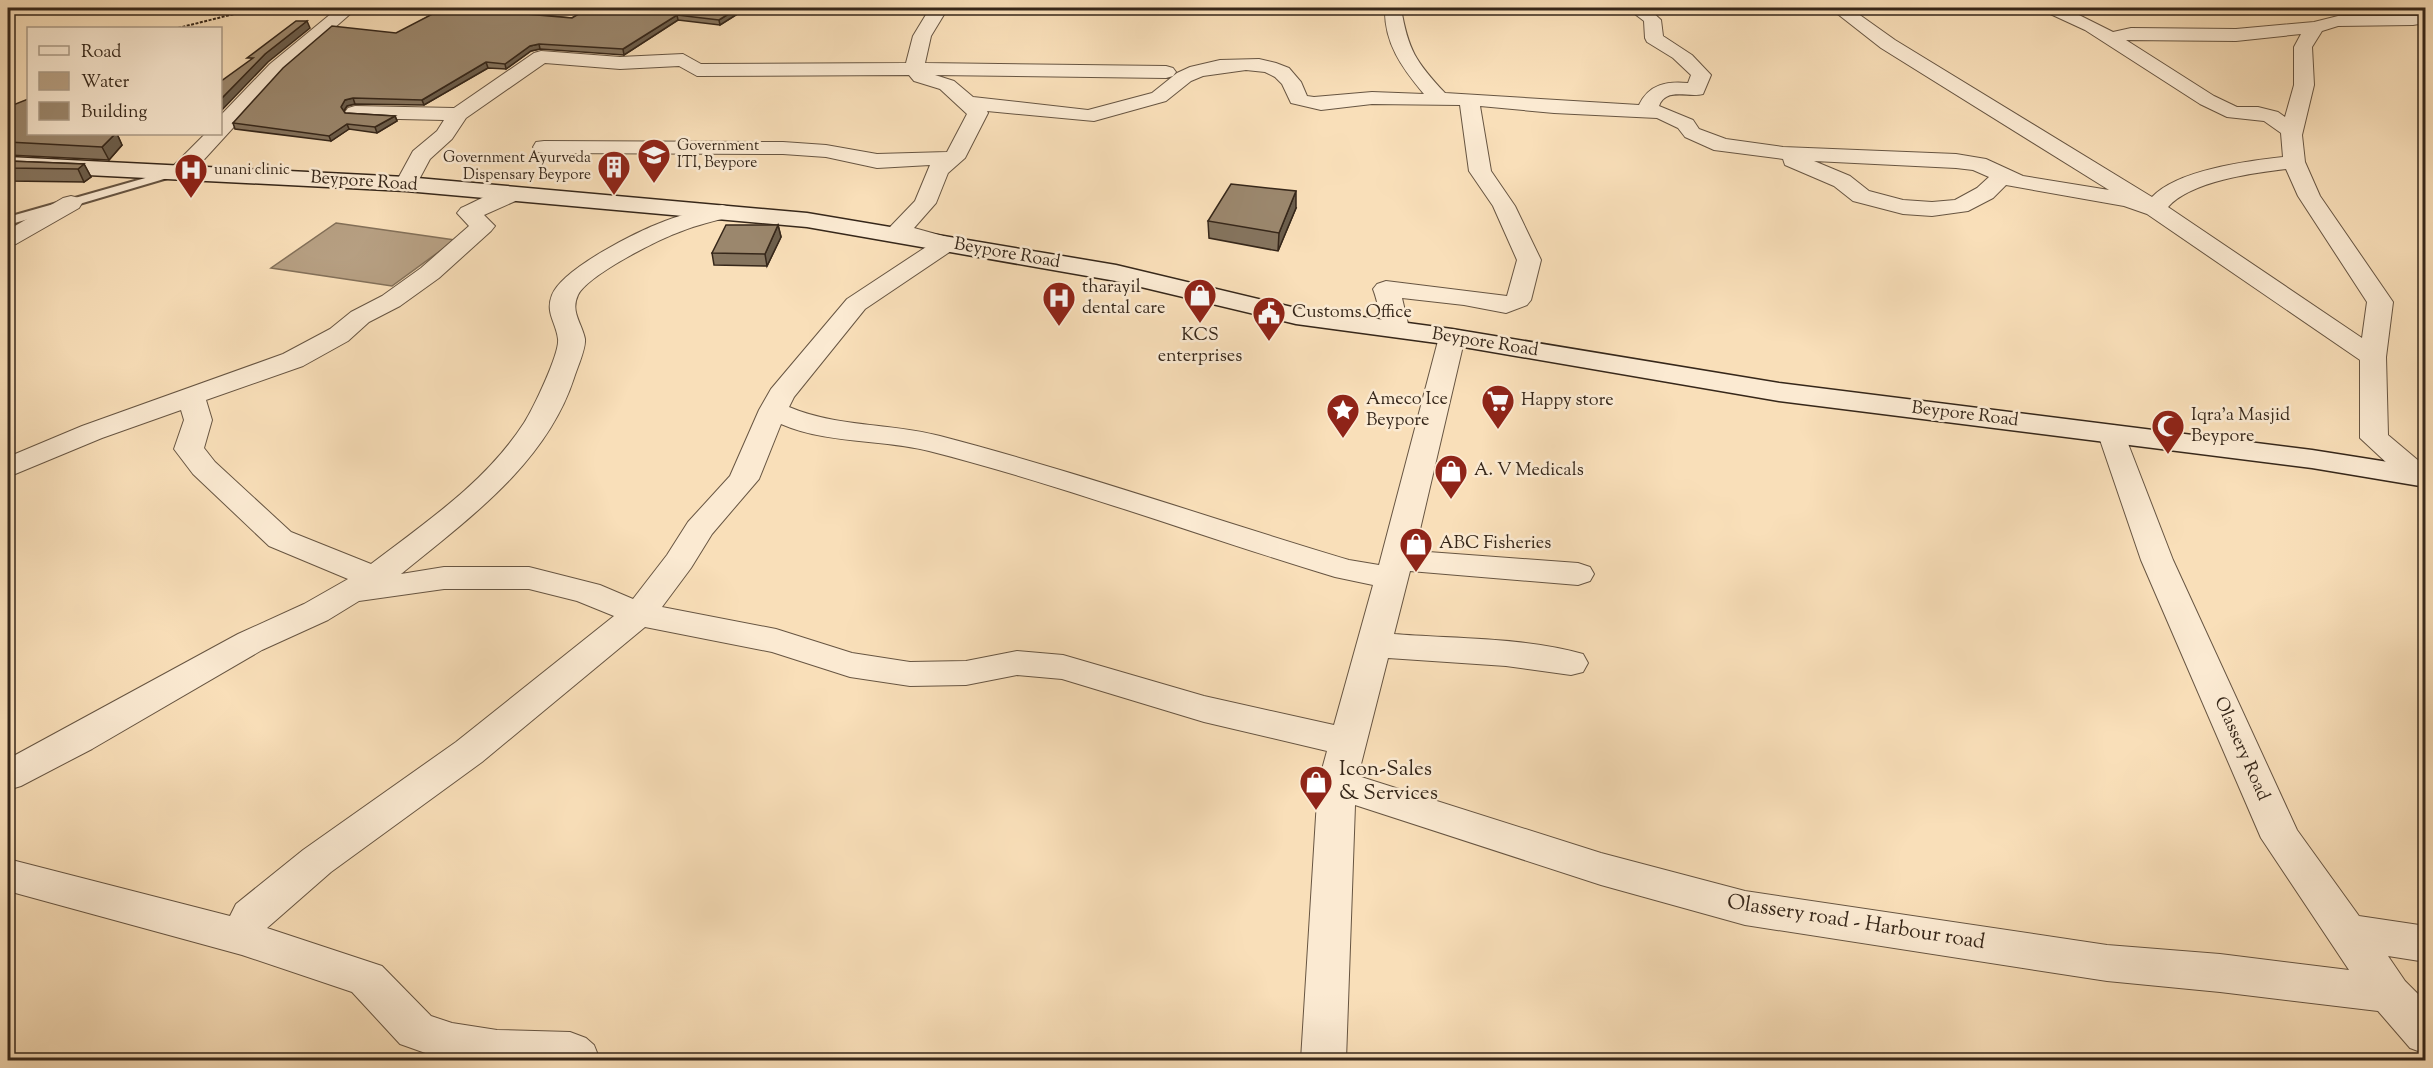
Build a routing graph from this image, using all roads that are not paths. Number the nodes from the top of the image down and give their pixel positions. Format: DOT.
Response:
graph roads {
  1 [pos="348,8"];
  2 [pos="939,8"];
  3 [pos="1393,8"];
  4 [pos="1636,8"];
  5 [pos="1839,8"];
  6 [pos="2052,8"];
  7 [pos="2392,8"];
  8 [pos="2419,24"];
  9 [pos="2315,27"];
  10 [pos="2108,38"];
  11 [pos="915,69"];
  12 [pos="1166,72"];
  13 [pos="1440,99"];
  14 [pos="1469,99"];
  15 [pos="968,104"];
  16 [pos="1647,110"];
  17 [pos="356,112"];
  18 [pos="458,114"];
  19 [pos="222,127"];
  20 [pos="2292,131"];
  21 [pos="215,135"];
  22 [pos="544,147"];
  23 [pos="1783,153"];
  24 [pos="954,158"];
  25 [pos="2294,162"];
  26 [pos="8,164"];
  27 [pos="181,171"];
  28 [pos="2002,176"];
  29 [pos="406,184"];
  30 [pos="513,194"];
  31 [pos="71,203"];
  32 [pos="2155,209"];
  33 [pos="722,212"];
  34 [pos="8,221"];
  35 [pos="8,239"];
  36 [pos="942,243"];
  37 [pos="1396,328"];
  38 [pos="1452,337"];
  39 [pos="2373,357"];
  40 [pos="191,396"];
  41 [pos="773,410"];
  42 [pos="2112,434"];
  43 [pos="8,468"];
  44 [pos="2426,477"];
  45 [pos="1394,569"];
  46 [pos="1578,574"];
  47 [pos="362,585"];
  48 [pos="639,614"];
  49 [pos="1374,645"];
  50 [pos="1571,663"];
  51 [pos="1348,741"];
  52 [pos="8,776"];
  53 [pos="1337,784"];
  54 [pos="8,874"];
  55 [pos="2346,932"];
  56 [pos="242,937"];
  57 [pos="2426,944"];
  58 [pos="2390,994"];
  59 [pos="2426,1034"];
  60 [pos="578,1060"];
  61 [pos="1323,1060"];
  1 -- 19 [label="street"];
  2 -- 11 [label="street"];
  3 -- 13 [label="street"];
  4 -- 16 [label="street"];
  5 -- 32 [label="street"];
  6 -- 10 [label="street"];
  7 -- 8 [label="street"];
  8 -- 9 [label="street"];
  9 -- 10 [label="street"];
  9 -- 20 [label="street"];
  10 -- 20 [label="street"];
  11 -- 12 [label="street"];
  11 -- 15 [label="street"];
  11 -- 18 [label="street"];
  13 -- 14 [label="street"];
  13 -- 15 [label="street"];
  14 -- 16 [label="street"];
  14 -- 37 [label="street"];
  15 -- 24 [label="street"];
  16 -- 23 [label="street"];
  17 -- 18 [label="street"];
  18 -- 29 [label="street"];
  20 -- 25 [label="street"];
  21 -- 27 [label="street"];
  22 -- 24 [label="street"];
  23 -- 28 [label="street"];
  23 -- 28 [label="street"];
  24 -- 36 [label="street"];
  25 -- 32 [label="street"];
  25 -- 39 [label="street"];
  26 -- 27 [label="main road, Beypore Road"];
  27 -- 29 [label="main road, Beypore Road"];
  27 -- 31 [label="lane"];
  28 -- 32 [label="street"];
  29 -- 30 [label="main road, Beypore Road"];
  30 -- 33 [label="main road, Beypore Road"];
  30 -- 40 [label="street"];
  31 -- 34 [label="lane"];
  31 -- 35 [label="street"];
  32 -- 39 [label="street"];
  33 -- 36 [label="main road, Beypore Road"];
  33 -- 47 [label="street"];
  36 -- 37 [label="main road, Beypore Road"];
  36 -- 41 [label="street"];
  37 -- 38 [label="main road, Beypore Road"];
  38 -- 42 [label="main road, Beypore Road"];
  38 -- 45 [label="street"];
  39 -- 44 [label="street"];
  40 -- 43 [label="street"];
  40 -- 47 [label="street"];
  41 -- 45 [label="street"];
  41 -- 48 [label="street"];
  42 -- 44 [label="main road, Beypore Road"];
  42 -- 55 [label="street, Olassery Road"];
  45 -- 46 [label="street"];
  45 -- 49 [label="street"];
  47 -- 48 [label="street"];
  47 -- 52 [label="street"];
  48 -- 51 [label="street"];
  48 -- 56 [label="street"];
  49 -- 50 [label="street"];
  49 -- 51 [label="street"];
  51 -- 53 [label="street"];
  53 -- 58 [label="street, Olassery road - Harbour road"];
  53 -- 61 [label="street"];
  54 -- 56 [label="street"];
  55 -- 57 [label="street"];
  55 -- 58 [label="street, Olassery Road"];
  56 -- 60 [label="street"];
  58 -- 59 [label="street, Olassery Road"];
}
